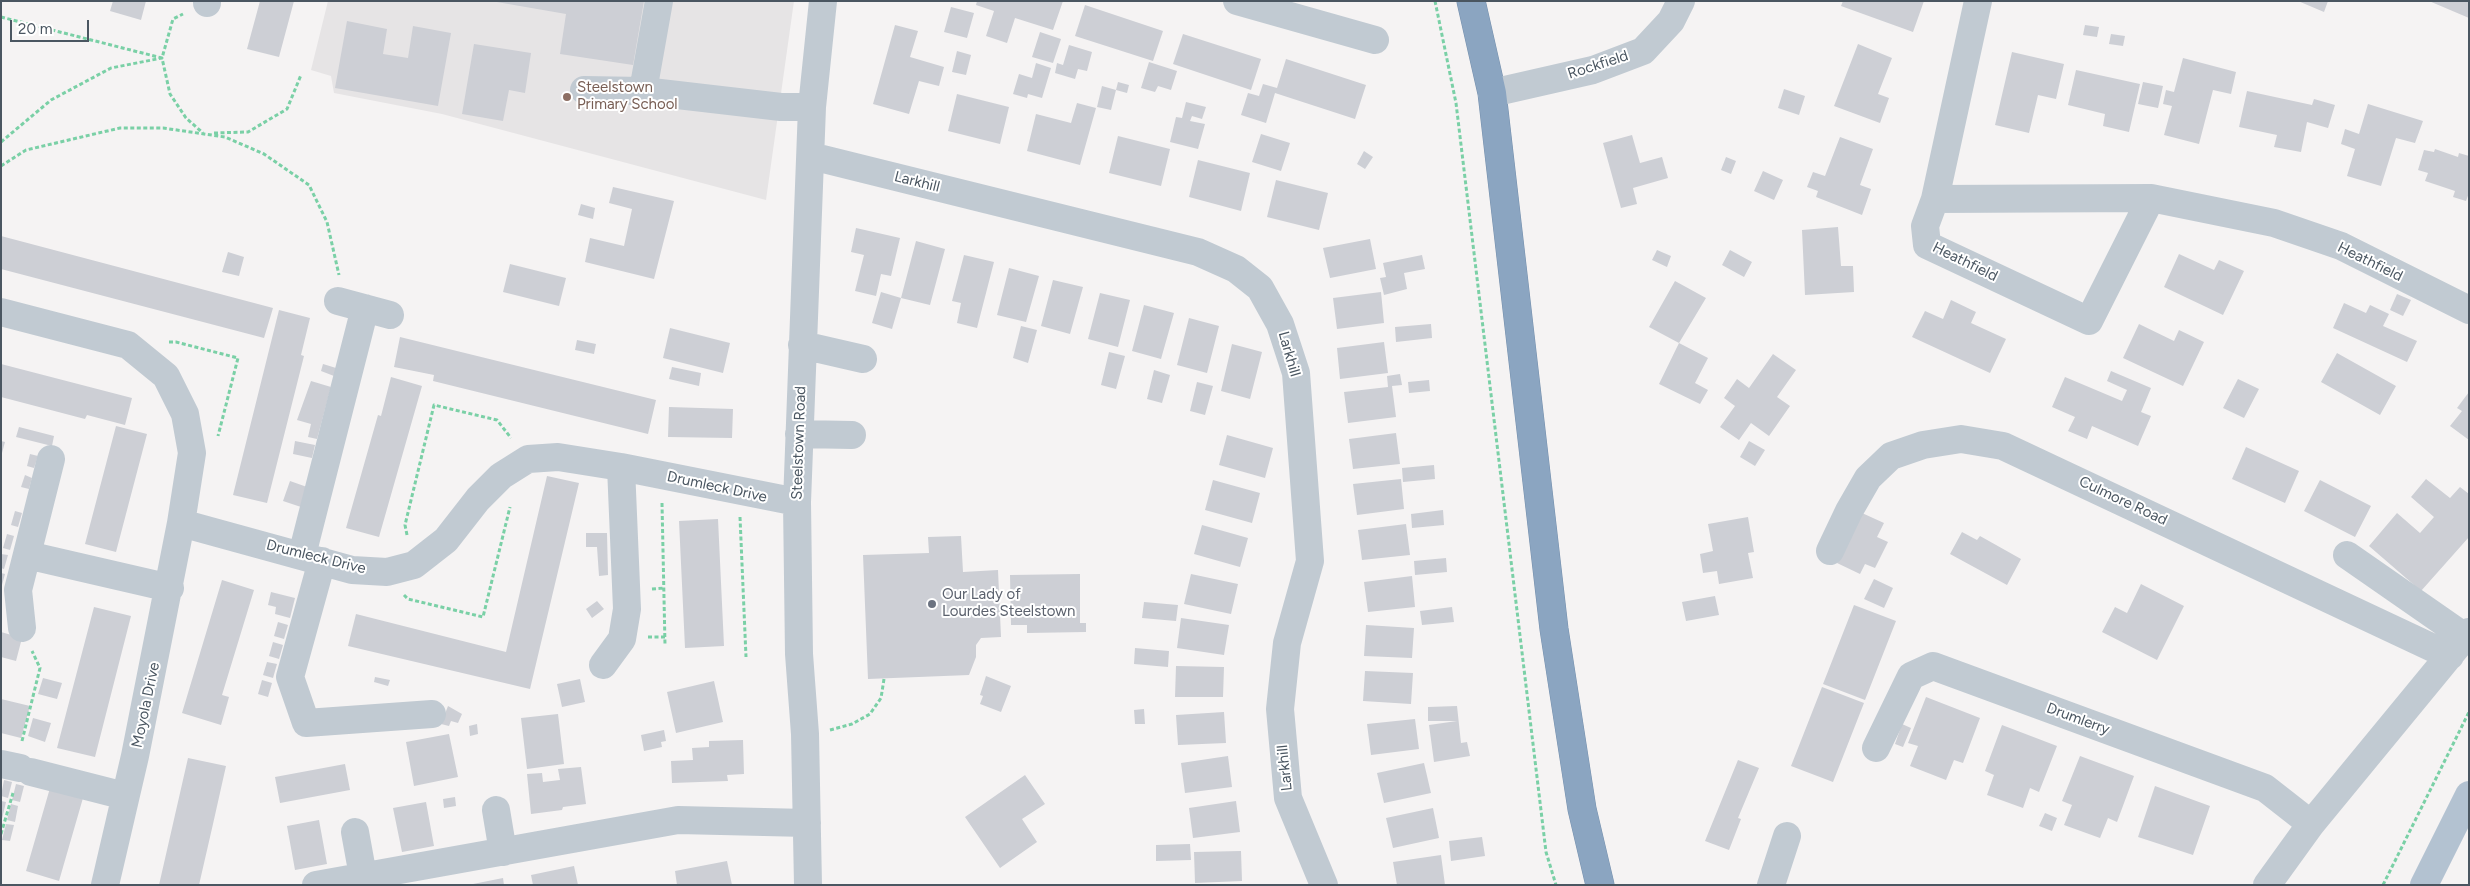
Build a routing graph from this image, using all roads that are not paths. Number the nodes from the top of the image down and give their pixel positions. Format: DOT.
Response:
graph roads {
  1 [pos="659,1"];
  2 [pos="823,1"];
  3 [pos="1237,1"];
  4 [pos="1471,1"];
  5 [pos="1681,1"];
  6 [pos="1978,1"];
  7 [pos="1375,40"];
  8 [pos="584,90"];
  9 [pos="643,91"];
  10 [pos="1492,93"];
  11 [pos="812,107"];
  12 [pos="811,156"];
  13 [pos="2151,198"];
  14 [pos="1935,199"];
  15 [pos="338,301"];
  16 [pos="2469,310"];
  17 [pos="1,312"];
  18 [pos="802,344"];
  19 [pos="863,359"];
  20 [pos="799,434"];
  21 [pos="852,435"];
  22 [pos="51,459"];
  23 [pos="621,467"];
  24 [pos="797,502"];
  25 [pos="181,524"];
  26 [pos="1830,551"];
  27 [pos="26,555"];
  28 [pos="2347,555"];
  29 [pos="312,558"];
  30 [pos="170,588"];
  31 [pos="22,628"];
  32 [pos="2461,641"];
  33 [pos="603,665"];
  34 [pos="432,714"];
  35 [pos="1876,748"];
  36 [pos="17,768"];
  37 [pos="2469,795"];
  38 [pos="126,796"];
  39 [pos="496,810"];
  40 [pos="807,823"];
  41 [pos="2311,824"];
  42 [pos="355,832"];
  43 [pos="1787,836"];
  44 [pos="503,852"];
  45 [pos="363,876"];
  46 [pos="105,885"];
  47 [pos="316,885"];
  48 [pos="808,885"];
  49 [pos="1324,885"];
  50 [pos="1600,885"];
  51 [pos="1771,885"];
  52 [pos="2267,885"];
  53 [pos="2424,885"];
  1 -- 9 [label="street"];
  2 -- 11 [label="street, Steelstown Road"];
  3 -- 7 [label="street"];
  4 -- 10 [label="highway"];
  5 -- 10 [label="street, Rockfield"];
  6 -- 14 [label="street"];
  8 -- 9 [label="street"];
  9 -- 11 [label="street"];
  10 -- 50 [label="highway"];
  11 -- 12 [label="street, Steelstown Road"];
  12 -- 18 [label="street, Steelstown Road"];
  12 -- 49 [label="street, Larkhill"];
  13 -- 14 [label="street, Heathfield"];
  13 -- 14 [label="street, Heathfield"];
  13 -- 16 [label="street, Heathfield"];
  15 -- 29 [label="street"];
  17 -- 25 [label="street"];
  18 -- 19 [label="street"];
  18 -- 20 [label="street, Steelstown Road"];
  20 -- 21 [label="street"];
  20 -- 24 [label="street, Steelstown Road"];
  22 -- 27 [label="street"];
  23 -- 24 [label="street, Drumleck Drive"];
  23 -- 29 [label="street, Drumleck Drive"];
  23 -- 33 [label="street"];
  24 -- 40 [label="street, Steelstown Road"];
  25 -- 29 [label="street, Drumleck Drive"];
  25 -- 30 [label="street, Moyola Drive"];
  26 -- 32 [label="street, Culmore Road"];
  27 -- 30 [label="street"];
  27 -- 31 [label="street"];
  28 -- 32 [label="street"];
  29 -- 34 [label="street"];
  30 -- 38 [label="street, Moyola Drive"];
  32 -- 41 [label="street"];
  35 -- 41 [label="street, Drumlerry"];
  36 -- 38 [label="street"];
  37 -- 53 [label="main road"];
  38 -- 46 [label="street, Moyola Drive"];
  39 -- 44 [label="street"];
  40 -- 44 [label="street"];
  40 -- 48 [label="street, Steelstown Road"];
  41 -- 52 [label="street"];
  42 -- 45 [label="street"];
  43 -- 51 [label="street"];
  44 -- 45 [label="street"];
  45 -- 47 [label="street"];
}
